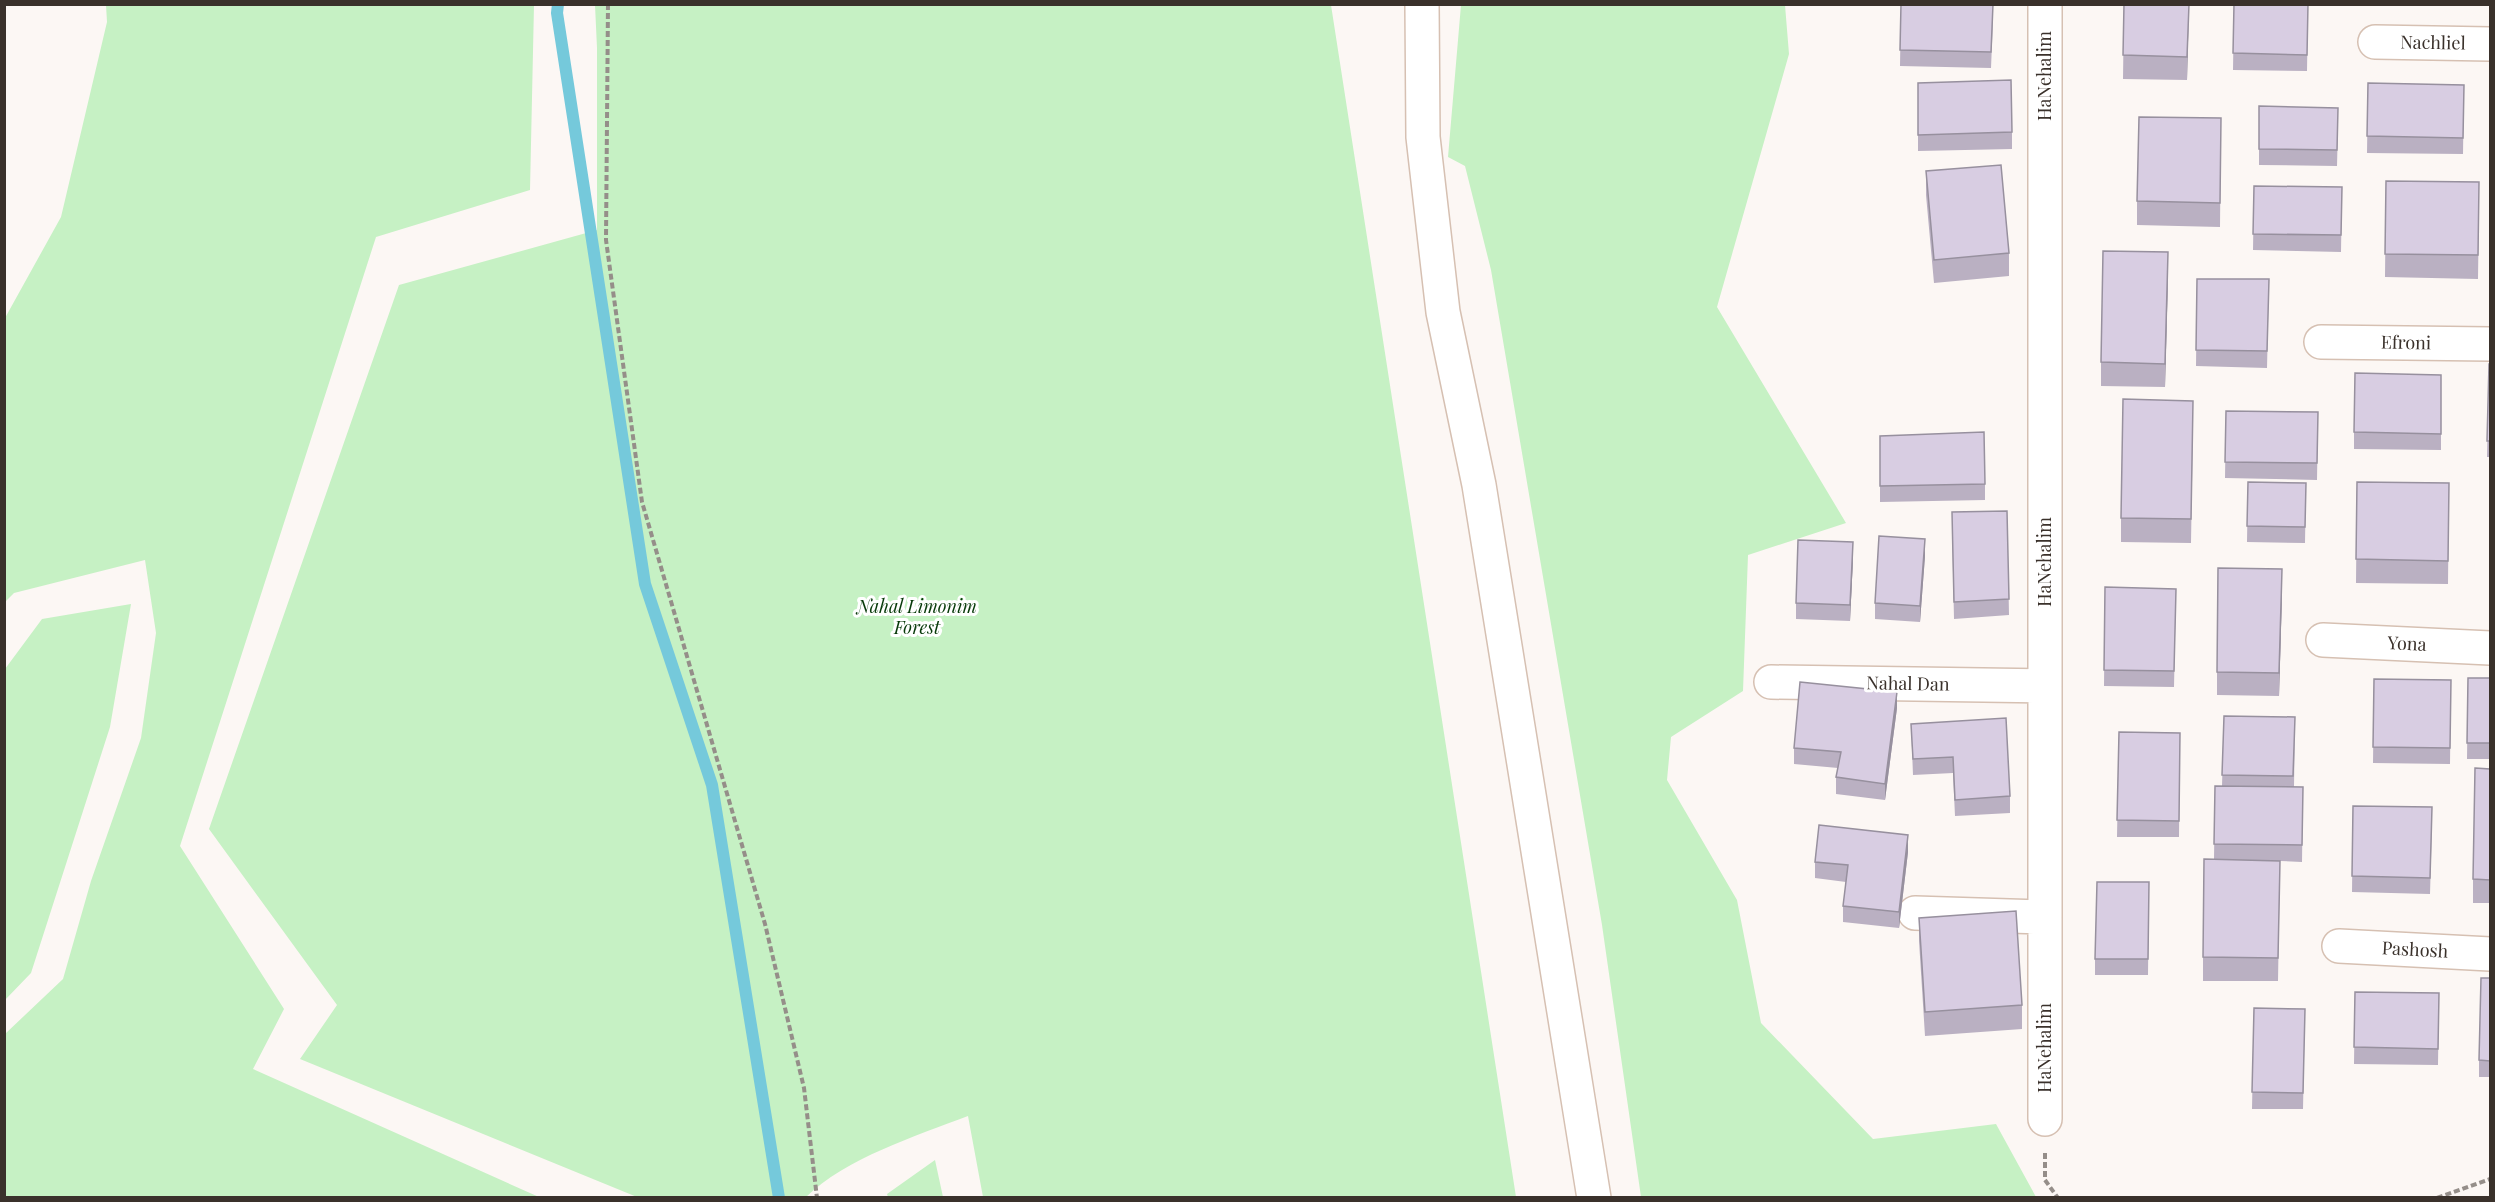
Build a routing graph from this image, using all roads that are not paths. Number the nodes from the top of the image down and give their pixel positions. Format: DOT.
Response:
graph roads {
  1 [pos="1422,4"];
  2 [pos="2045,4"];
  3 [pos="2375,42"];
  4 [pos="2490,44"];
  5 [pos="2321,342"];
  6 [pos="2490,344"];
  7 [pos="2323,640"];
  8 [pos="2490,648"];
  9 [pos="1771,682"];
  10 [pos="2045,686"];
  11 [pos="1915,913"];
  12 [pos="2045,917"];
  13 [pos="2340,946"];
  14 [pos="2490,954"];
  15 [pos="2044,1119"];
  16 [pos="1594,1197"];
  1 -- 16 [label="street"];
  2 -- 10 [label="street, HaNehalim"];
  3 -- 4 [label="street, Nachliel"];
  5 -- 6 [label="street, Efroni"];
  7 -- 8 [label="street, Yona"];
  9 -- 10 [label="street, Nahal Dan"];
  10 -- 12 [label="street, HaNehalim"];
  11 -- 12 [label="street"];
  12 -- 15 [label="street, HaNehalim"];
  13 -- 14 [label="street, Pashosh"];
}
